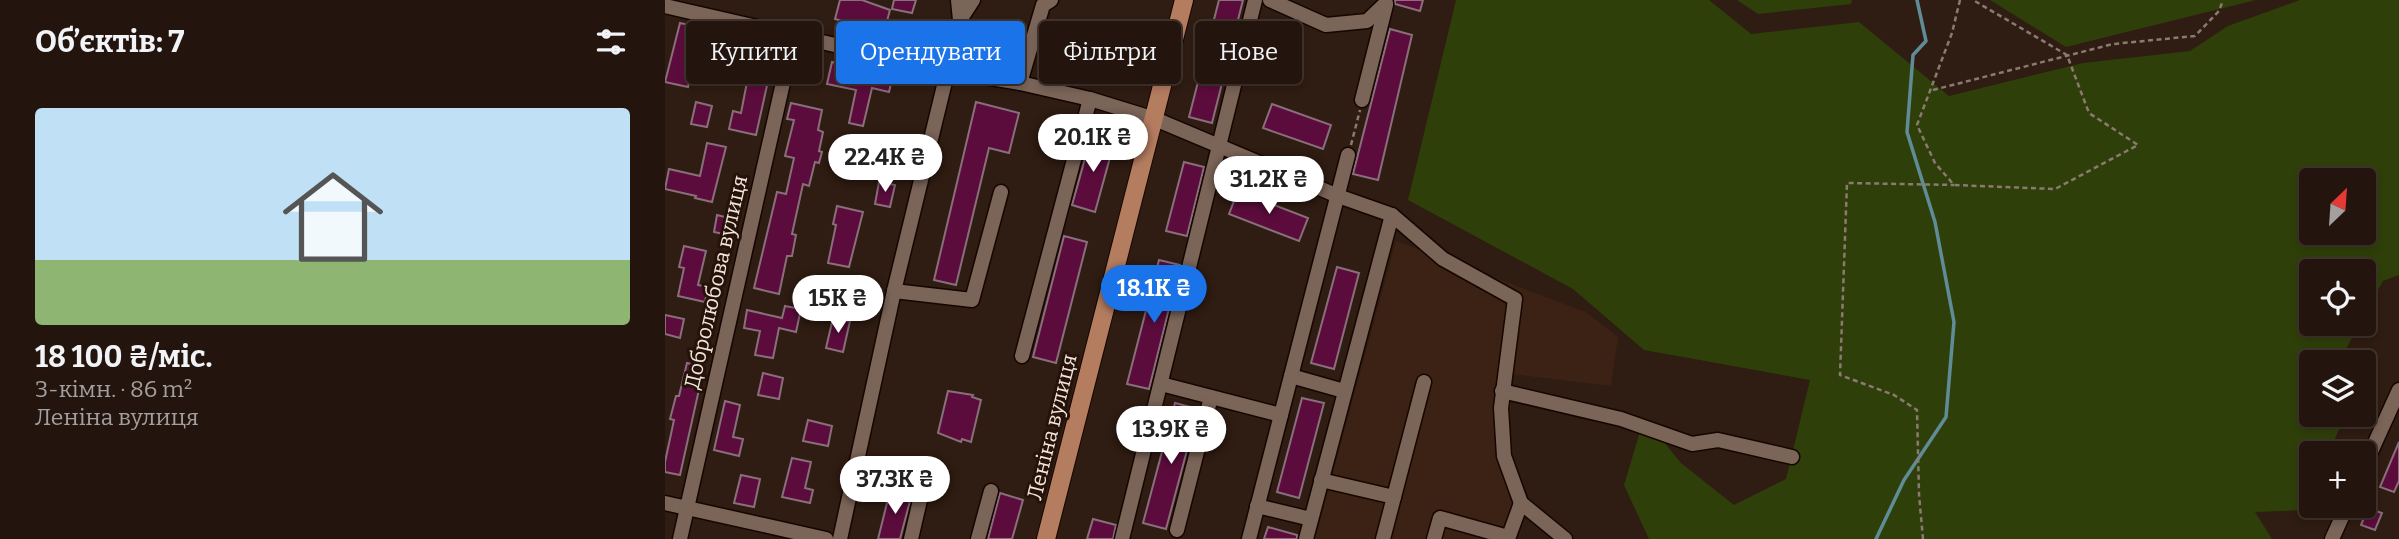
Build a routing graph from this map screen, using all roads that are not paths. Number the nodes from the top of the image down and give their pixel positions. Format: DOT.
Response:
graph roads {
  1 [pos="958,0"];
  2 [pos="973,0"];
  3 [pos="1051,0"];
  4 [pos="1184,0"];
  5 [pos="1255,0"];
  6 [pos="1270,0"];
  7 [pos="1386,2"];
  8 [pos="666,9"];
  9 [pos="960,20"];
  10 [pos="727,21"];
  11 [pos="1025,66"];
  12 [pos="783,84"];
  13 [pos="945,84"];
  14 [pos="1024,84"];
  15 [pos="1090,99"];
  16 [pos="1362,100"];
  17 [pos="1154,119"];
  18 [pos="1220,147"];
  19 [pos="1348,155"];
  20 [pos="1000,192"];
  21 [pos="1338,196"];
  22 [pos="1392,215"];
  23 [pos="894,290"];
  24 [pos="1022,356"];
  25 [pos="1291,376"];
  26 [pos="1424,382"];
  27 [pos="1161,384"];
  28 [pos="1344,390"];
  29 [pos="2399,390"];
  30 [pos="1503,391"];
  31 [pos="1211,397"];
  32 [pos="1281,415"];
  33 [pos="2376,441"];
  34 [pos="1792,457"];
  35 [pos="856,470"];
  36 [pos="1321,480"];
  37 [pos="991,491"];
  38 [pos="1394,497"];
  39 [pos="665,503"];
  40 [pos="1521,503"];
  41 [pos="1258,506"];
  42 [pos="687,508"];
  43 [pos="2342,518"];
  44 [pos="1311,519"];
  45 [pos="1177,530"];
  46 [pos="1486,536"];
  47 [pos="1508,538"];
  48 [pos="680,539"];
  49 [pos="826,539"];
  50 [pos="840,539"];
  51 [pos="911,539"];
  52 [pos="978,539"];
  53 [pos="1046,539"];
  54 [pos="1122,539"];
  55 [pos="1249,539"];
  56 [pos="1306,539"];
  57 [pos="1384,539"];
  58 [pos="1434,539"];
  59 [pos="1566,539"];
  60 [pos="2332,539"];
  1 -- 9 [label="street"];
  2 -- 9 [label="street"];
  3 -- 11 [label="street"];
  4 -- 17 [label="main road, Леніна вулиця"];
  5 -- 18 [label="street"];
  6 -- 7 [label="street"];
  7 -- 16 [label="street"];
  8 -- 10 [label="street"];
  12 -- 42 [label="street, Добролюбова вулиця"];
  13 -- 23 [label="street"];
  14 -- 15 [label="street"];
  15 -- 17 [label="street"];
  15 -- 24 [label="street"];
  17 -- 18 [label="street"];
  17 -- 53 [label="main road, Леніна вулиця"];
  18 -- 21 [label="street"];
  18 -- 27 [label="street"];
  19 -- 21 [label="street"];
  20 -- 23 [label="street"];
  21 -- 22 [label="street"];
  21 -- 25 [label="street"];
  22 -- 28 [label="street"];
  22 -- 30 [label="street"];
  23 -- 35 [label="street"];
  25 -- 28 [label="street"];
  25 -- 32 [label="street"];
  26 -- 38 [label="street"];
  27 -- 31 [label="street"];
  27 -- 54 [label="street"];
  28 -- 36 [label="street"];
  29 -- 33 [label="street"];
  30 -- 34 [label="street"];
  30 -- 40 [label="street"];
  31 -- 32 [label="street"];
  31 -- 45 [label="street"];
  32 -- 41 [label="street"];
  35 -- 50 [label="street"];
  35 -- 51 [label="street"];
  36 -- 38 [label="street"];
  36 -- 44 [label="street"];
  37 -- 52 [label="street"];
  38 -- 57 [label="street"];
  39 -- 42 [label="street"];
  40 -- 47 [label="street"];
  40 -- 59 [label="street"];
  41 -- 44 [label="street"];
  41 -- 55 [label="street"];
  42 -- 48 [label="street, Добролюбова вулиця"];
  42 -- 49 [label="street"];
  43 -- 60 [label="street"];
  44 -- 56 [label="street"];
  46 -- 47 [label="street"];
  46 -- 58 [label="street"];
}
